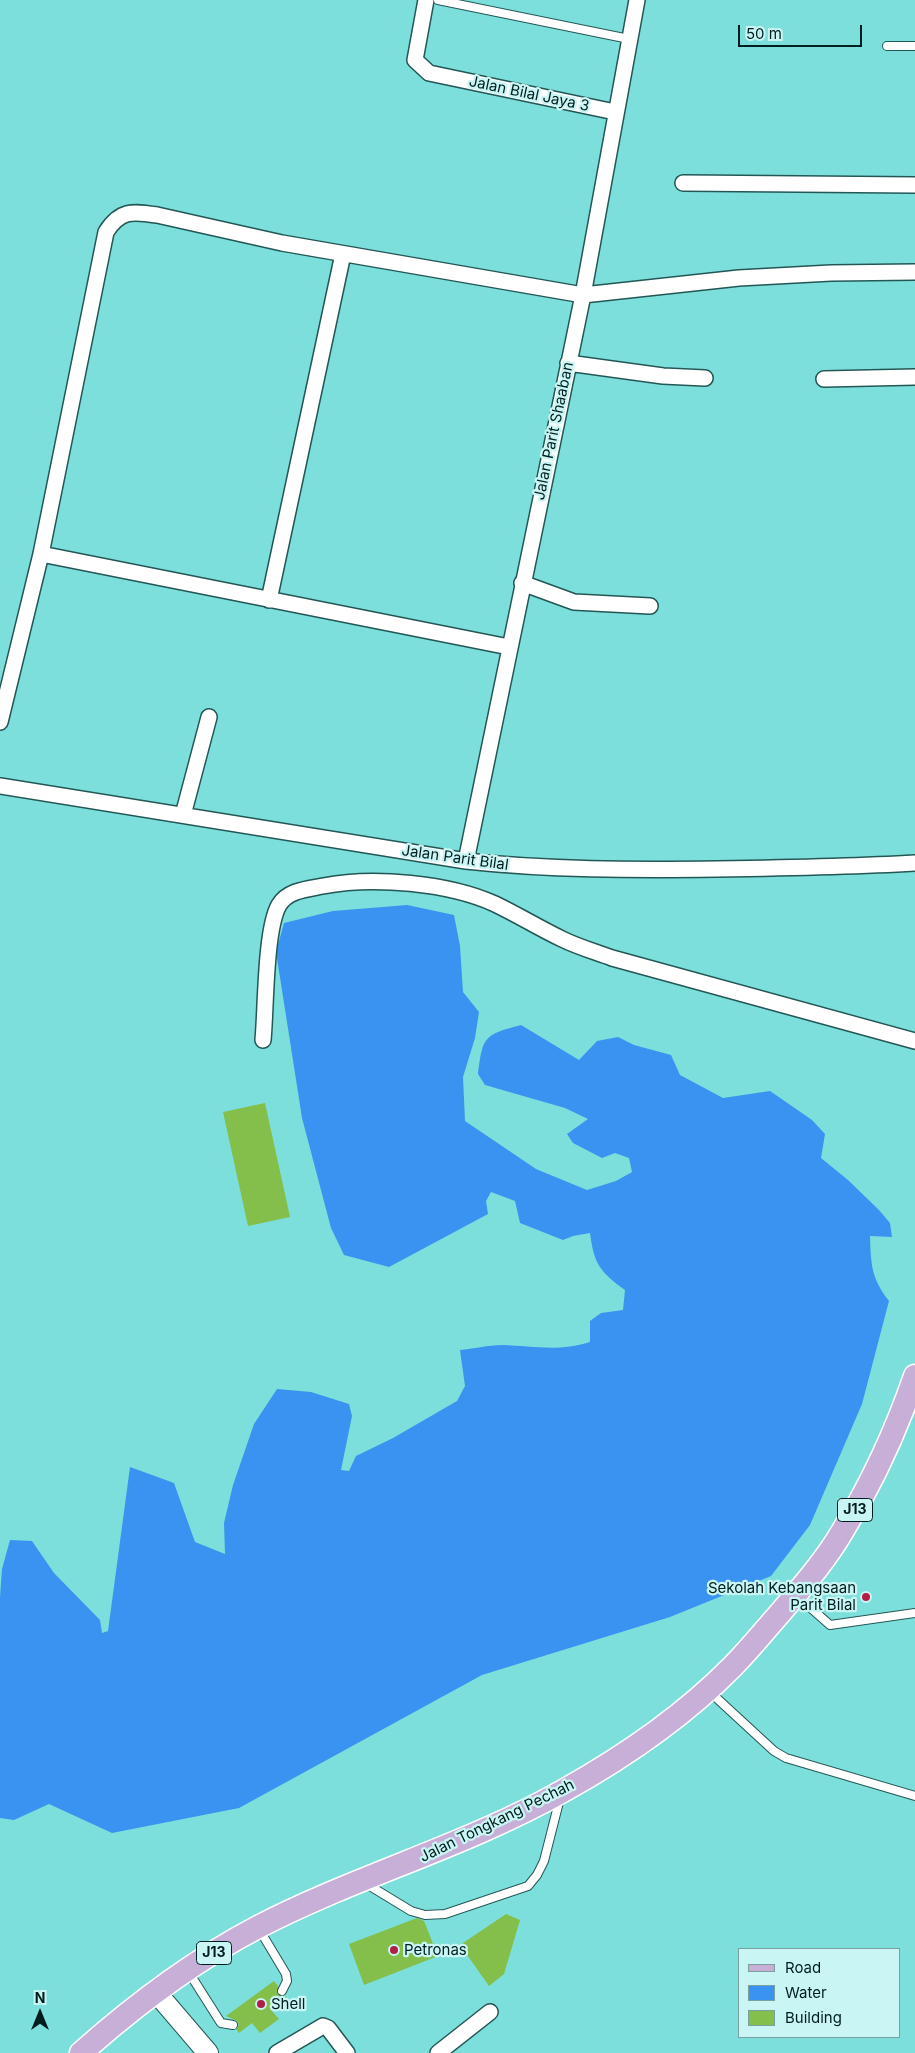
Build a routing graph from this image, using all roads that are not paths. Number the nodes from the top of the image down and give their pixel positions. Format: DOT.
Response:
graph roads {
  1 [pos="426,0"];
  2 [pos="438,0"];
  3 [pos="637,0"];
  4 [pos="629,39"];
  5 [pos="887,46"];
  6 [pos="915,46"];
  7 [pos="615,112"];
  8 [pos="683,183"];
  9 [pos="915,185"];
  10 [pos="343,254"];
  11 [pos="911,272"];
  12 [pos="591,294"];
  13 [pos="577,365"];
  14 [pos="915,377"];
  15 [pos="705,378"];
  16 [pos="824,379"];
  17 [pos="41,554"];
  18 [pos="530,586"];
  19 [pos="269,600"];
  20 [pos="650,606"];
  21 [pos="509,647"];
  22 [pos="209,717"];
  23 [pos="0,722"];
  24 [pos="1,790"];
  25 [pos="183,815"];
  26 [pos="466,861"];
  27 [pos="915,863"];
  28 [pos="264,1040"];
  29 [pos="915,1042"];
  30 [pos="915,1376"];
  31 [pos="796,1595"];
  32 [pos="915,1613"];
  33 [pos="707,1689"];
  34 [pos="562,1792"];
  35 [pos="915,1796"];
  36 [pos="363,1882"];
  37 [pos="258,1927"];
  38 [pos="187,1969"];
  39 [pos="155,1991"];
  40 [pos="282,1991"];
  41 [pos="490,2012"];
  42 [pos="233,2025"];
  43 [pos="81,2053"];
  44 [pos="208,2053"];
  45 [pos="277,2053"];
  46 [pos="347,2053"];
  47 [pos="438,2053"];
  1 -- 7 [label="street, Jalan Bilal Jaya 3"];
  2 -- 4 [label="lane"];
  3 -- 4 [label="street, Jalan Parit Shaaban"];
  4 -- 7 [label="street, Jalan Parit Shaaban"];
  5 -- 6 [label="lane"];
  7 -- 12 [label="street, Jalan Parit Shaaban"];
  8 -- 9 [label="street"];
  10 -- 12 [label="street"];
  10 -- 17 [label="street"];
  10 -- 19 [label="street"];
  11 -- 12 [label="street"];
  12 -- 13 [label="street, Jalan Parit Shaaban"];
  13 -- 15 [label="street"];
  13 -- 18 [label="street, Jalan Parit Shaaban"];
  14 -- 16 [label="street"];
  17 -- 19 [label="street"];
  17 -- 23 [label="street"];
  18 -- 20 [label="street"];
  18 -- 21 [label="street, Jalan Parit Shaaban"];
  19 -- 21 [label="street"];
  21 -- 26 [label="street, Jalan Parit Shaaban"];
  22 -- 25 [label="street"];
  24 -- 25 [label="street, Jalan Parit Bilal"];
  25 -- 26 [label="street, Jalan Parit Bilal"];
  26 -- 27 [label="street, Jalan Parit Bilal"];
  28 -- 29 [label="street"];
  30 -- 31 [label="main road, Jalan Tongkang Pechah / J13"];
  31 -- 32 [label="lane"];
  31 -- 33 [label="main road, Jalan Tongkang Pechah / J13"];
  33 -- 34 [label="main road, Jalan Tongkang Pechah / J13"];
  33 -- 35 [label="lane"];
  34 -- 36 [label="main road, Jalan Tongkang Pechah / J13"];
  34 -- 36 [label="lane"];
  36 -- 37 [label="main road, Jalan Tongkang Pechah / J13"];
  37 -- 38 [label="main road, Jalan Tongkang Pechah / J13"];
  37 -- 40 [label="lane"];
  38 -- 39 [label="main road, Jalan Tongkang Pechah / J13"];
  38 -- 42 [label="lane"];
  39 -- 43 [label="main road, Jalan Tongkang Pechah / J13"];
  39 -- 44 [label="street"];
  41 -- 47 [label="street"];
  45 -- 46 [label="street"];
}
